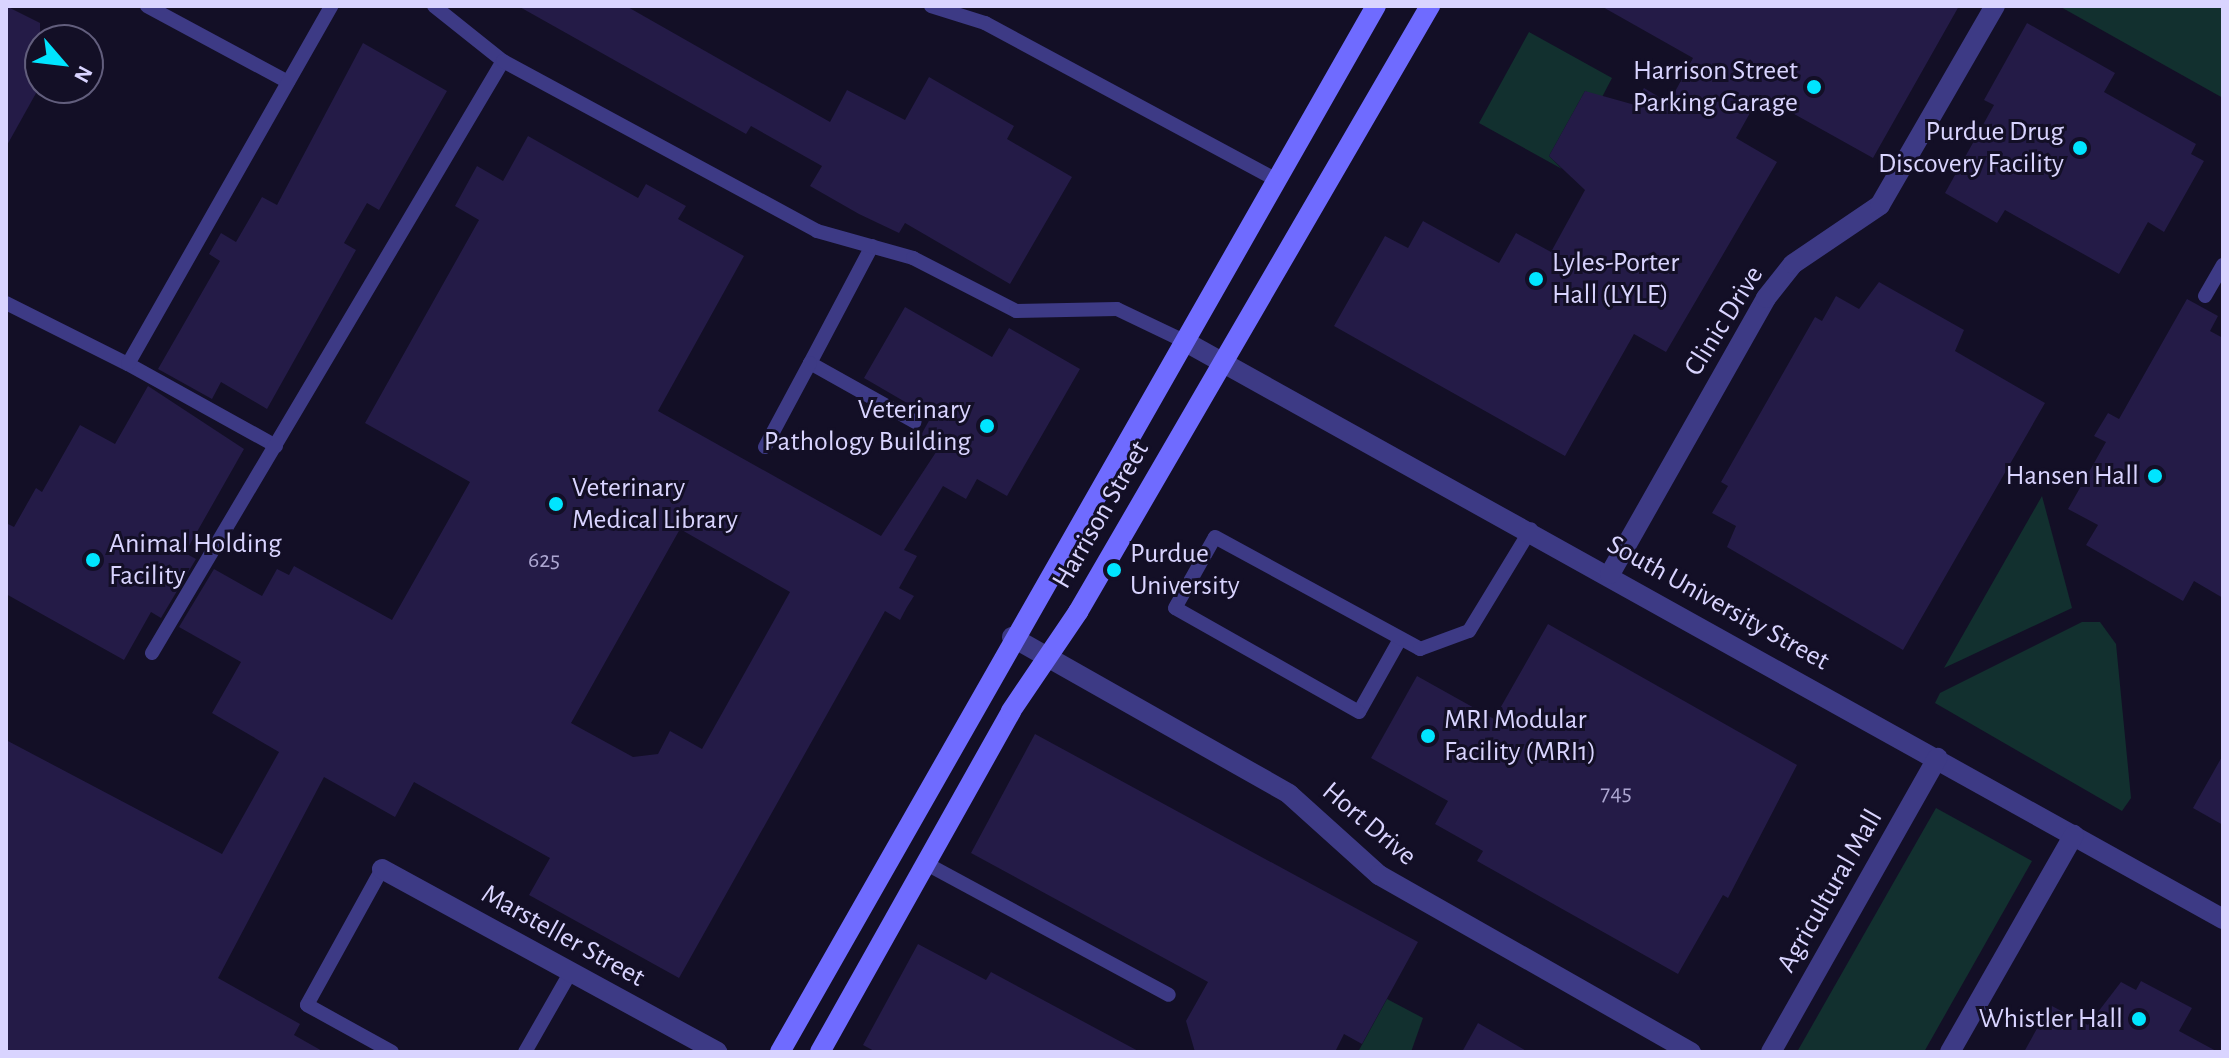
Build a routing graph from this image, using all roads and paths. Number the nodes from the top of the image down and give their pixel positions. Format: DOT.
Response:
graph roads {
  1 [pos="147,6"];
  2 [pos="331,6"];
  3 [pos="434,6"];
  4 [pos="931,6"];
  5 [pos="1376,6"];
  6 [pos="1430,6"];
  7 [pos="1995,6"];
  8 [pos="503,61"];
  9 [pos="288,82"];
  10 [pos="1277,180"];
  11 [pos="872,246"];
  12 [pos="2223,265"];
  13 [pos="2205,296"];
  14 [pos="6,303"];
  15 [pos="1184,341"];
  16 [pos="1223,359"];
  17 [pos="810,363"];
  18 [pos="128,364"];
  19 [pos="915,422"];
  20 [pos="276,446"];
  21 [pos="765,447"];
  22 [pos="1531,529"];
  23 [pos="1610,574"];
  24 [pos="1012,637"];
  25 [pos="1399,641"];
  26 [pos="152,653"];
  27 [pos="1048,657"];
  28 [pos="1937,758"];
  29 [pos="2074,835"];
  30 [pos="925,863"];
  31 [pos="382,869"];
  32 [pos="2223,919"];
  33 [pos="570,973"];
  34 [pos="1169,995"];
  35 [pos="529,1045"];
  36 [pos="392,1052"];
  37 [pos="717,1052"];
  38 [pos="780,1052"];
  39 [pos="820,1052"];
  40 [pos="1691,1052"];
  41 [pos="1771,1052"];
  42 [pos="1950,1052"];
  1 -- 9 [label="lane"];
  2 -- 9 [label="lane"];
  3 -- 8 [label="lane"];
  4 -- 10 [label="lane"];
  5 -- 10 [label="main road, Harrison Street"];
  6 -- 16 [label="main road, Harrison Street"];
  7 -- 23 [label="street, Clinic Drive"];
  8 -- 11 [label="lane"];
  8 -- 20 [label="lane"];
  9 -- 18 [label="lane"];
  10 -- 15 [label="main road, Harrison Street"];
  11 -- 15 [label="lane"];
  11 -- 17 [label="lane"];
  12 -- 13 [label="lane"];
  14 -- 18 [label="lane"];
  15 -- 16 [label="street, South University Street"];
  15 -- 24 [label="main road, Harrison Street"];
  16 -- 22 [label="street, South University Street"];
  16 -- 27 [label="main road, Harrison Street"];
  17 -- 19 [label="lane"];
  17 -- 21 [label="lane"];
  18 -- 20 [label="lane"];
  20 -- 26 [label="lane"];
  22 -- 23 [label="street, South University Street"];
  22 -- 25 [label="lane"];
  23 -- 28 [label="street, South University Street"];
  24 -- 27 [label="street, Hort Drive"];
  24 -- 38 [label="main road, Harrison Street"];
  25 -- 25 [label="lane"];
  27 -- 30 [label="main road, Harrison Street"];
  27 -- 40 [label="street, Hort Drive"];
  28 -- 29 [label="street, South University Street"];
  28 -- 41 [label="street, Agricultural Mall"];
  29 -- 32 [label="street, South University Street"];
  29 -- 42 [label="street"];
  30 -- 34 [label="lane"];
  30 -- 39 [label="main road, Harrison Street"];
  31 -- 33 [label="street, Marsteller Street"];
  31 -- 36 [label="lane"];
  33 -- 35 [label="lane"];
  33 -- 37 [label="street, Marsteller Street"];
}
